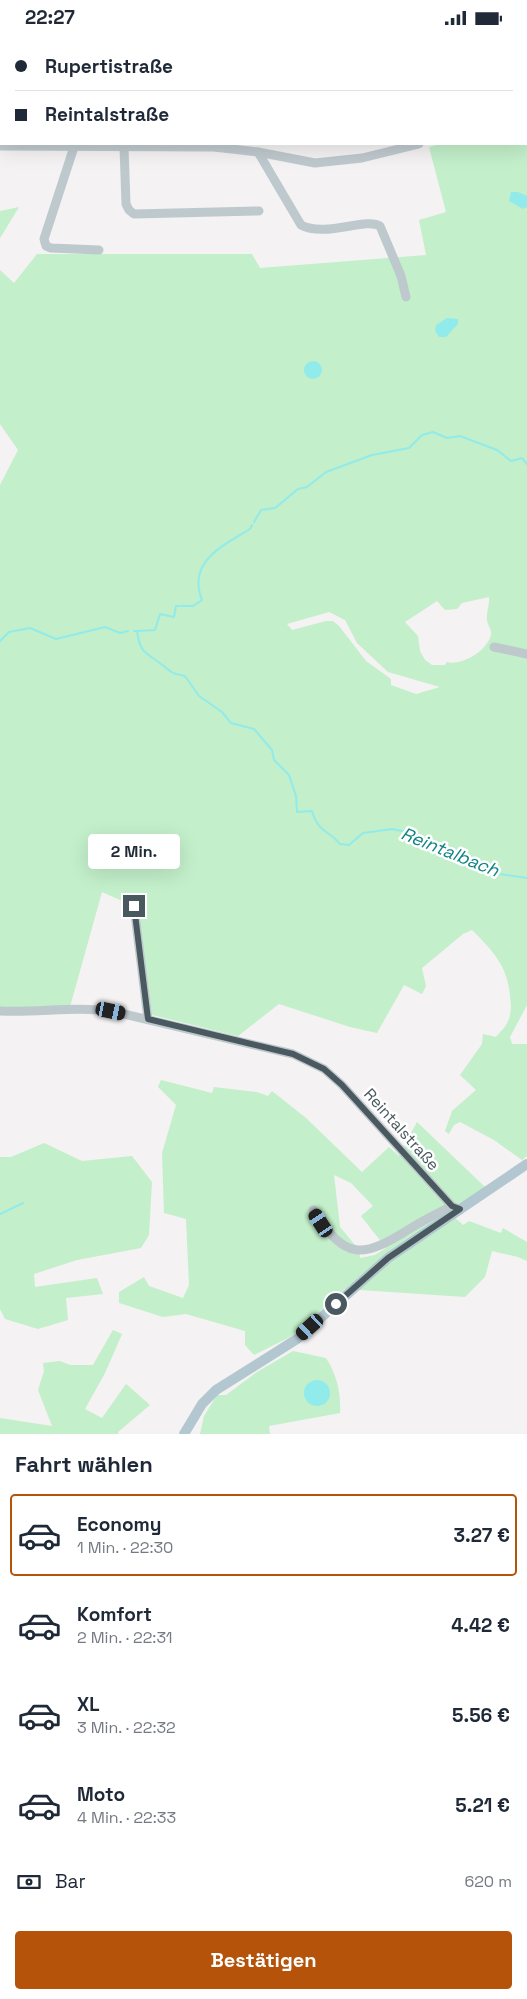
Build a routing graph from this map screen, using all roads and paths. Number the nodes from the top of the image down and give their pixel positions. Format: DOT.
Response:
graph roads {
  1 [pos="415,145"];
  2 [pos="0,146"];
  3 [pos="74,147"];
  4 [pos="124,147"];
  5 [pos="258,152"];
  6 [pos="259,211"];
  7 [pos="99,250"];
  8 [pos="406,297"];
  9 [pos="494,647"];
  10 [pos="527,654"];
  11 [pos="134,906"];
  12 [pos="0,1011"];
  13 [pos="148,1019"];
  14 [pos="527,1164"];
  15 [pos="456,1208"];
  16 [pos="313,1211"];
  17 [pos="184,1434"];
  1 -- 5 [label="street"];
  2 -- 3 [label="street"];
  3 -- 4 [label="street"];
  3 -- 7 [label="street"];
  4 -- 5 [label="street"];
  4 -- 6 [label="street"];
  5 -- 8 [label="street"];
  9 -- 10 [label="street"];
  11 -- 13 [label="street"];
  12 -- 13 [label="street, Reintalstraße"];
  13 -- 15 [label="street, Reintalstraße"];
  14 -- 15 [label="main road"];
  15 -- 16 [label="street"];
  15 -- 17 [label="main road"];
}
